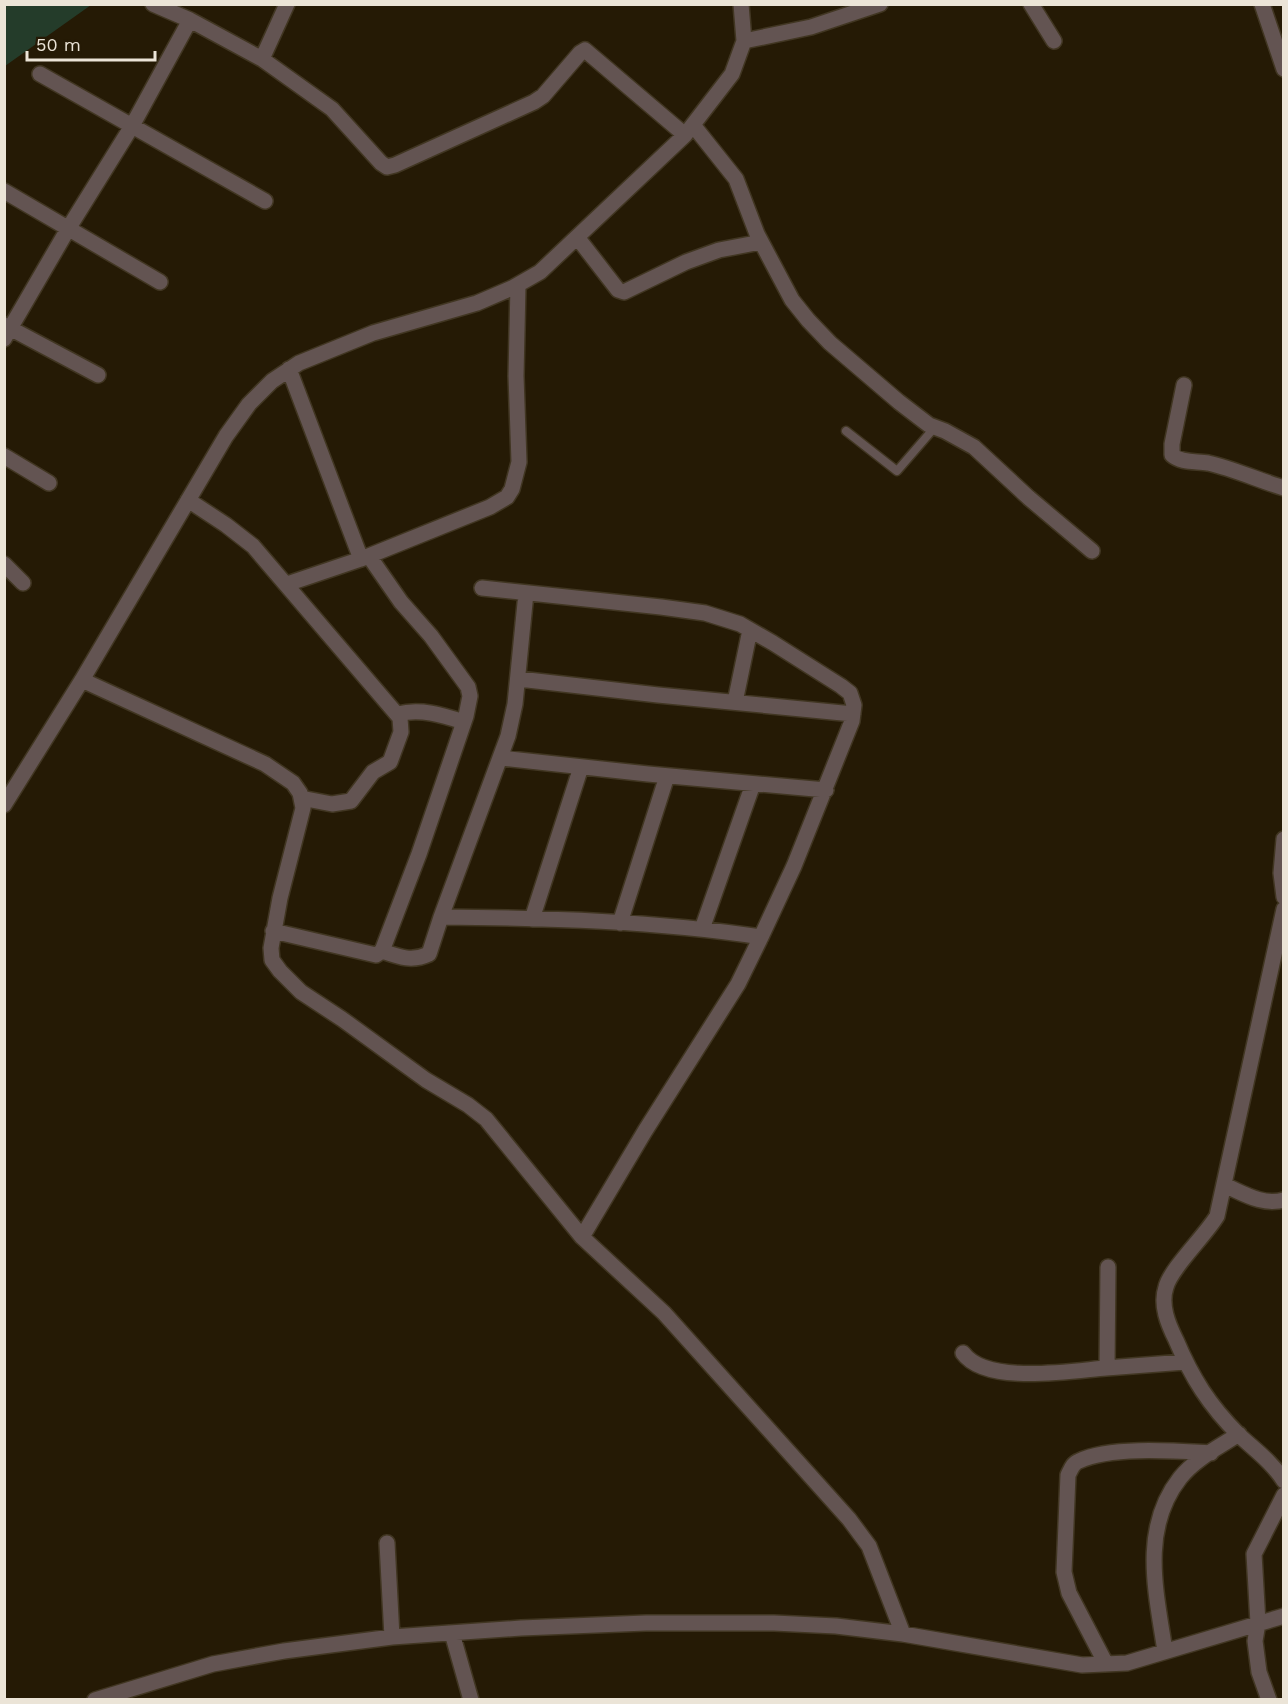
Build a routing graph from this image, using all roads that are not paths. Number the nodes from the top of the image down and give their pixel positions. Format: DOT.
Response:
graph roads {
  1 [pos="153,4"];
  2 [pos="287,4"];
  3 [pos="741,4"];
  4 [pos="880,4"];
  5 [pos="1031,4"];
  6 [pos="1262,4"];
  7 [pos="190,20"];
  8 [pos="744,41"];
  9 [pos="1054,41"];
  10 [pos="262,59"];
  11 [pos="1284,69"];
  12 [pos="40,74"];
  13 [pos="132,126"];
  14 [pos="689,130"];
  15 [pos="4,191"];
  16 [pos="265,201"];
  17 [pos="68,228"];
  18 [pos="577,237"];
  19 [pos="761,242"];
  20 [pos="160,282"];
  21 [pos="518,285"];
  22 [pos="7,331"];
  23 [pos="289,369"];
  24 [pos="98,375"];
  25 [pos="1184,385"];
  26 [pos="935,427"];
  27 [pos="846,431"];
  28 [pos="4,456"];
  29 [pos="49,483"];
  30 [pos="1284,488"];
  31 [pos="188,500"];
  32 [pos="1092,551"];
  33 [pos="365,558"];
  34 [pos="4,564"];
  35 [pos="23,583"];
  36 [pos="287,584"];
  37 [pos="482,588"];
  38 [pos="526,593"];
  39 [pos="750,630"];
  40 [pos="519,679"];
  41 [pos="82,680"];
  42 [pos="735,702"];
  43 [pos="398,714"];
  44 [pos="853,714"];
  45 [pos="464,722"];
  46 [pos="501,758"];
  47 [pos="581,767"];
  48 [pos="667,776"];
  49 [pos="753,784"];
  50 [pos="826,790"];
  51 [pos="301,798"];
  52 [pos="4,805"];
  53 [pos="1284,839"];
  54 [pos="1284,897"];
  55 [pos="1284,909"];
  56 [pos="441,917"];
  57 [pos="532,919"];
  58 [pos="620,924"];
  59 [pos="702,929"];
  60 [pos="273,931"];
  61 [pos="761,937"];
  62 [pos="382,951"];
  63 [pos="1224,1185"];
  64 [pos="1284,1200"];
  65 [pos="582,1237"];
  66 [pos="1108,1267"];
  67 [pos="963,1353"];
  68 [pos="1185,1362"];
  69 [pos="1107,1368"];
  70 [pos="1239,1434"];
  71 [pos="1210,1453"];
  72 [pos="1284,1481"];
  73 [pos="1284,1495"];
  74 [pos="387,1544"];
  75 [pos="1284,1616"];
  76 [pos="1258,1623"];
  77 [pos="452,1633"];
  78 [pos="903,1634"];
  79 [pos="392,1637"];
  80 [pos="1165,1651"];
  81 [pos="1106,1664"];
  82 [pos="95,1700"];
  83 [pos="471,1700"];
  84 [pos="1269,1700"];
  1 -- 7 [label="street"];
  2 -- 10 [label="street"];
  3 -- 8 [label="street"];
  4 -- 8 [label="street"];
  5 -- 9 [label="street"];
  6 -- 11 [label="street"];
  7 -- 10 [label="street"];
  7 -- 13 [label="street"];
  8 -- 14 [label="street"];
  10 -- 14 [label="street"];
  12 -- 13 [label="street"];
  13 -- 16 [label="street"];
  13 -- 17 [label="street"];
  14 -- 18 [label="street"];
  14 -- 19 [label="street"];
  15 -- 17 [label="street"];
  17 -- 20 [label="street"];
  17 -- 22 [label="street"];
  18 -- 19 [label="street"];
  18 -- 21 [label="street"];
  19 -- 26 [label="street"];
  21 -- 23 [label="street"];
  21 -- 33 [label="street"];
  22 -- 24 [label="street"];
  23 -- 31 [label="street"];
  23 -- 33 [label="street"];
  25 -- 30 [label="street"];
  26 -- 27 [label="lane"];
  26 -- 32 [label="street"];
  28 -- 29 [label="street"];
  31 -- 36 [label="street"];
  31 -- 41 [label="street"];
  33 -- 36 [label="street"];
  33 -- 45 [label="street"];
  34 -- 35 [label="street"];
  36 -- 43 [label="street"];
  37 -- 38 [label="street"];
  38 -- 39 [label="street"];
  38 -- 40 [label="street"];
  39 -- 42 [label="street"];
  39 -- 44 [label="street"];
  40 -- 42 [label="street"];
  40 -- 46 [label="street"];
  41 -- 51 [label="street"];
  41 -- 52 [label="street"];
  42 -- 44 [label="street"];
  43 -- 45 [label="street"];
  43 -- 51 [label="street"];
  44 -- 50 [label="street"];
  45 -- 62 [label="street"];
  46 -- 47 [label="street"];
  46 -- 56 [label="street"];
  47 -- 48 [label="street"];
  47 -- 57 [label="street"];
  48 -- 49 [label="street"];
  48 -- 58 [label="street"];
  49 -- 50 [label="street"];
  49 -- 59 [label="street"];
  50 -- 61 [label="street"];
  51 -- 60 [label="street"];
  53 -- 54 [label="street"];
  55 -- 63 [label="street"];
  56 -- 57 [label="street"];
  56 -- 62 [label="street"];
  57 -- 58 [label="street"];
  58 -- 59 [label="street"];
  59 -- 61 [label="street"];
  60 -- 62 [label="street"];
  60 -- 65 [label="street"];
  61 -- 65 [label="street"];
  63 -- 64 [label="street"];
  63 -- 68 [label="street"];
  65 -- 78 [label="street"];
  66 -- 69 [label="street"];
  67 -- 69 [label="street"];
  68 -- 69 [label="street"];
  68 -- 70 [label="street"];
  70 -- 71 [label="street"];
  70 -- 72 [label="street"];
  71 -- 80 [label="street"];
  71 -- 81 [label="street"];
  73 -- 76 [label="street"];
  74 -- 79 [label="street"];
  75 -- 76 [label="street"];
  76 -- 80 [label="street"];
  76 -- 84 [label="street"];
  77 -- 78 [label="street"];
  77 -- 79 [label="street"];
  77 -- 83 [label="street"];
  78 -- 81 [label="street"];
  79 -- 82 [label="street"];
  80 -- 81 [label="street"];
}
